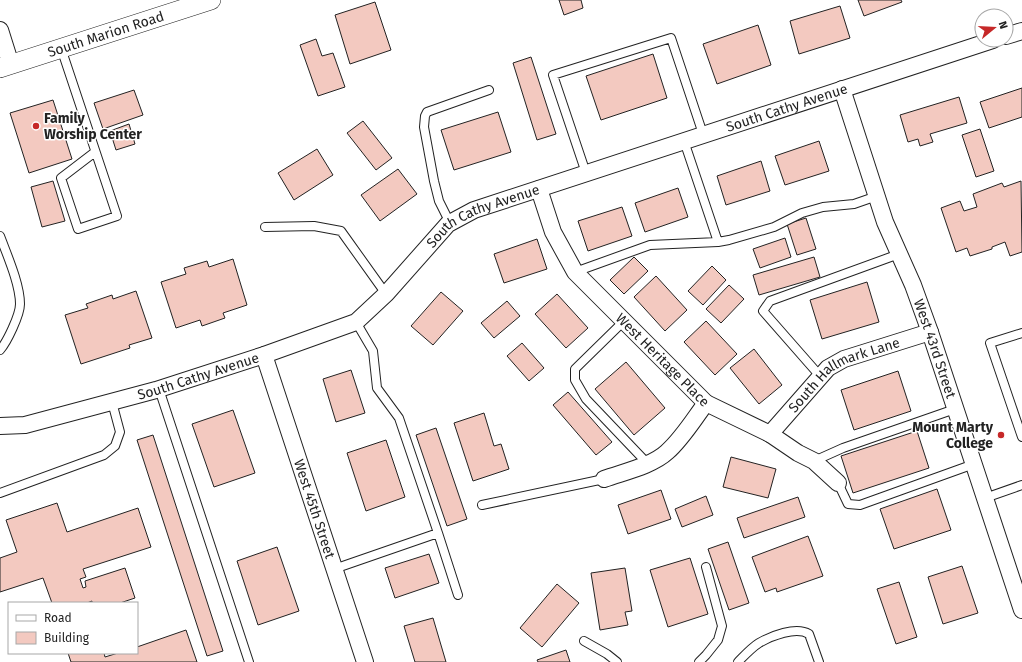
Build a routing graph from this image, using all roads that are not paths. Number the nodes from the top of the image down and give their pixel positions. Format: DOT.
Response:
graph roads {
  1 [pos="210,0"];
  2 [pos="0,30"];
  3 [pos="974,46"];
  4 [pos="61,48"];
  5 [pos="6,66"];
  6 [pos="842,89"];
  7 [pos="489,90"];
  8 [pos="703,134"];
  9 [pos="684,141"];
  10 [pos="95,152"];
  11 [pos="586,173"];
  12 [pos="538,189"];
  13 [pos="877,196"];
  14 [pos="450,223"];
  15 [pos="265,227"];
  16 [pos="0,236"];
  17 [pos="718,242"];
  18 [pos="899,254"];
  19 [pos="575,272"];
  20 [pos="386,294"];
  21 [pos="356,322"];
  22 [pos="624,322"];
  23 [pos="930,332"];
  24 [pos="1022,333"];
  25 [pos="0,350"];
  26 [pos="264,355"];
  27 [pos="820,376"];
  28 [pos="159,389"];
  29 [pos="112,402"];
  30 [pos="706,403"];
  31 [pos="955,409"];
  32 [pos="0,426"];
  33 [pos="770,434"];
  34 [pos="1022,437"];
  35 [pos="814,461"];
  36 [pos="648,464"];
  37 [pos="974,464"];
  38 [pos="604,479"];
  39 [pos="838,483"];
  40 [pos="1022,485"];
  41 [pos="0,493"];
  42 [pos="985,498"];
  43 [pos="482,505"];
  44 [pos="438,533"];
  45 [pos="706,567"];
  46 [pos="334,569"];
  47 [pos="458,595"];
  48 [pos="1022,610"];
  49 [pos="584,641"];
  50 [pos="249,662"];
  51 [pos="365,662"];
  52 [pos="617,662"];
  53 [pos="699,662"];
  54 [pos="738,662"];
  55 [pos="819,662"];
  1 -- 4 [label="street, South Marion Road"];
  2 -- 5 [label="street"];
  3 -- 6 [label="street, South Cathy Avenue"];
  4 -- 5 [label="street, South Marion Road"];
  4 -- 10 [label="lane"];
  6 -- 8 [label="street, South Cathy Avenue"];
  6 -- 13 [label="street, West 43rd Street"];
  7 -- 14 [label="lane"];
  8 -- 9 [label="street, South Cathy Avenue"];
  8 -- 11 [label="lane"];
  9 -- 11 [label="street, South Cathy Avenue"];
  9 -- 17 [label="lane"];
  10 -- 10 [label="lane"];
  11 -- 12 [label="street, South Cathy Avenue"];
  12 -- 14 [label="street, South Cathy Avenue"];
  12 -- 19 [label="street, West Heritage Place"];
  13 -- 17 [label="lane"];
  13 -- 18 [label="street, West 43rd Street"];
  14 -- 20 [label="street, South Cathy Avenue"];
  15 -- 20 [label="lane"];
  16 -- 25 [label="lane"];
  17 -- 19 [label="lane"];
  18 -- 23 [label="street, West 43rd Street"];
  18 -- 27 [label="lane"];
  19 -- 22 [label="street, West Heritage Place"];
  20 -- 21 [label="street, South Cathy Avenue"];
  21 -- 26 [label="street, South Cathy Avenue"];
  21 -- 44 [label="lane"];
  22 -- 30 [label="street, West Heritage Place"];
  22 -- 36 [label="lane"];
  23 -- 27 [label="street, South Hallmark Lane"];
  23 -- 31 [label="street, West 43rd Street"];
  24 -- 34 [label="lane"];
  26 -- 28 [label="street, South Cathy Avenue"];
  26 -- 46 [label="street, West 45th Street"];
  27 -- 33 [label="street, South Hallmark Lane"];
  28 -- 29 [label="street, South Cathy Avenue"];
  28 -- 50 [label="lane"];
  29 -- 32 [label="street, South Cathy Avenue"];
  29 -- 41 [label="lane"];
  30 -- 33 [label="street, West Heritage Place"];
  30 -- 36 [label="street"];
  31 -- 35 [label="lane"];
  31 -- 37 [label="street, West 43rd Street"];
  33 -- 35 [label="street, West Heritage Place"];
  35 -- 39 [label="street, West Heritage Place"];
  36 -- 38 [label="street"];
  37 -- 39 [label="lane"];
  37 -- 42 [label="street, West 43rd Street"];
  38 -- 43 [label="lane"];
  40 -- 42 [label="lane"];
  42 -- 48 [label="street, West 43rd Street"];
  44 -- 46 [label="lane"];
  44 -- 47 [label="lane"];
  45 -- 53 [label="lane"];
  46 -- 51 [label="street, West 45th Street"];
  49 -- 52 [label="lane"];
  54 -- 55 [label="lane"];
}
